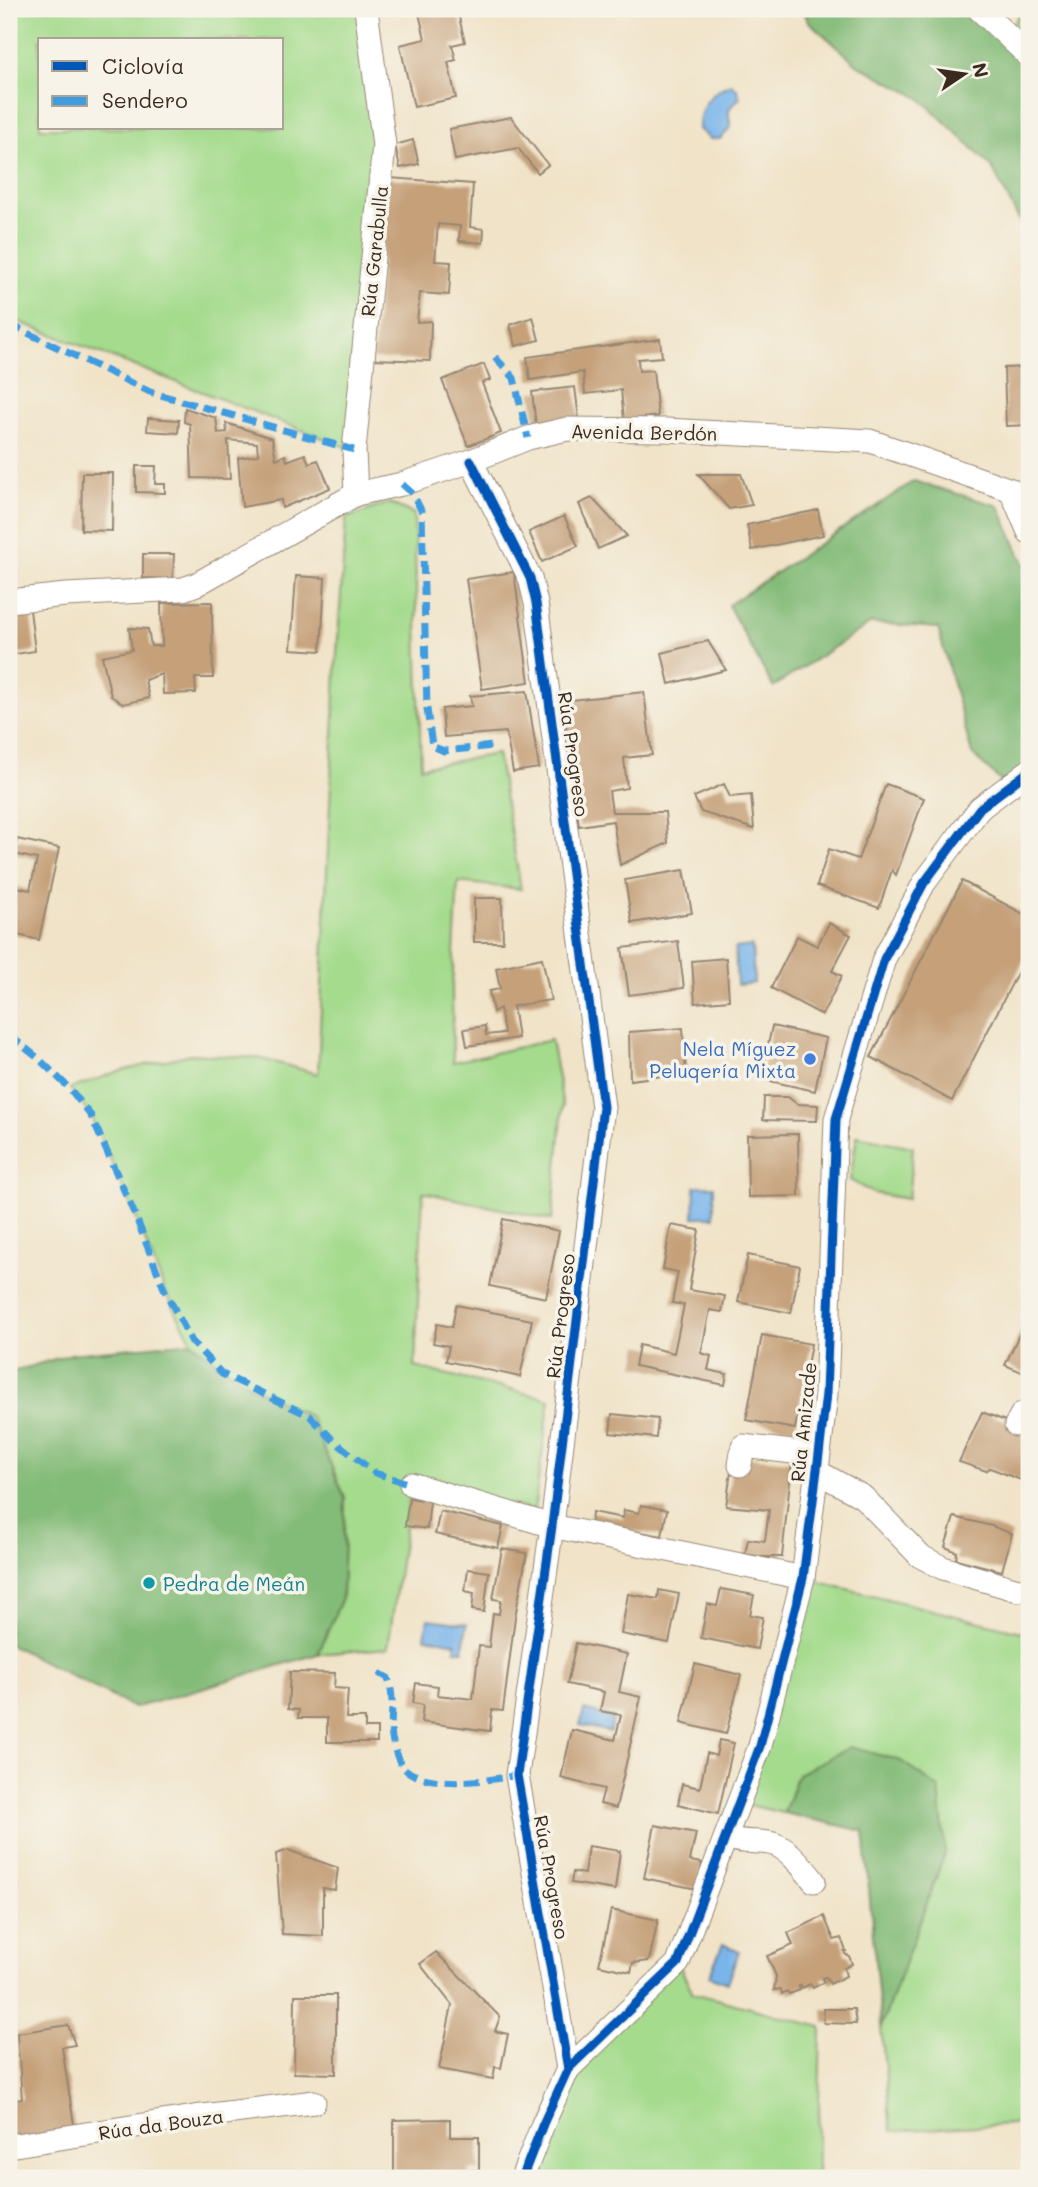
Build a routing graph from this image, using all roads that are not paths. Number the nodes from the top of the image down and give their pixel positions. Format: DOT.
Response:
graph roads {
  1 [pos="366,9"];
  2 [pos="979,9"];
  3 [pos="1029,56"];
  4 [pos="471,461"];
  5 [pos="1020,488"];
  6 [pos="356,494"];
  7 [pos="1029,532"];
  8 [pos="9,601"];
  9 [pos="1029,771"];
  10 [pos="817,1463"];
  11 [pos="740,1465"];
  12 [pos="411,1484"];
  13 [pos="552,1526"];
  14 [pos="803,1578"];
  15 [pos="1029,1589"];
  16 [pos="726,1837"];
  17 [pos="814,1881"];
  18 [pos="568,2069"];
  19 [pos="314,2102"];
  20 [pos="9,2146"];
  21 [pos="522,2178"];
  1 -- 6 [label="street, Rúa Garabulla"];
  2 -- 3 [label="street"];
  4 -- 5 [label="street, Avenida Berdón"];
  4 -- 6 [label="street, Avenida Berdón"];
  4 -- 13 [label="street, Rúa Progreso"];
  5 -- 7 [label="street"];
  6 -- 8 [label="street, Avenida Berdón"];
  9 -- 10 [label="street, Rúa Amizade"];
  10 -- 11 [label="street"];
  10 -- 14 [label="street, Rúa Amizade"];
  10 -- 15 [label="street"];
  12 -- 13 [label="street"];
  13 -- 14 [label="street"];
  13 -- 18 [label="street, Rúa Progreso"];
  14 -- 16 [label="street, Rúa Amizade"];
  16 -- 17 [label="street"];
  16 -- 18 [label="street, Rúa Amizade"];
  18 -- 21 [label="street"];
  19 -- 20 [label="street, Rúa da Bouza"];
}
